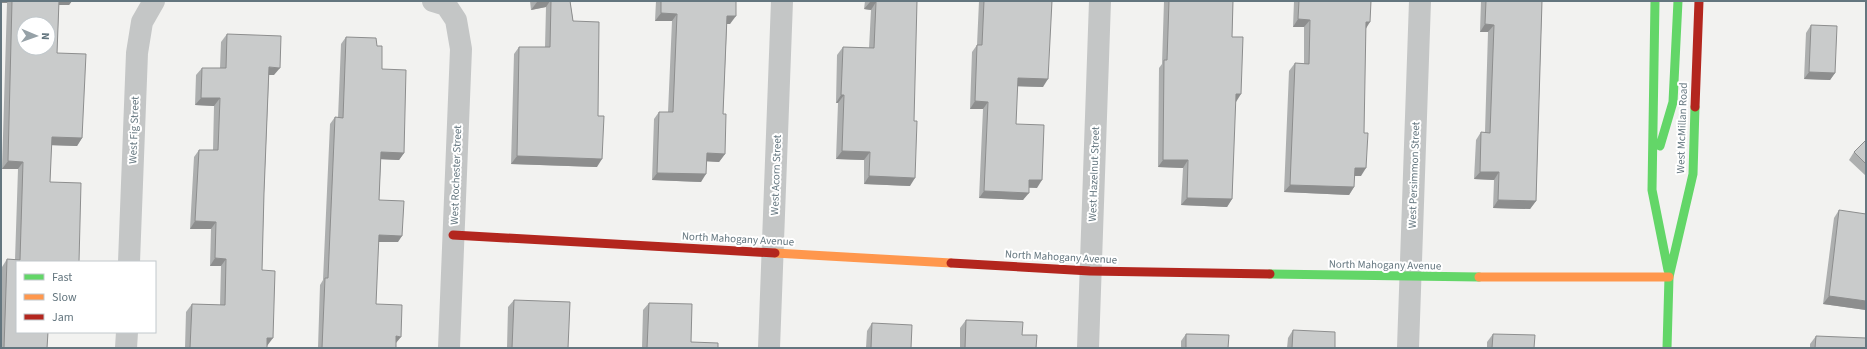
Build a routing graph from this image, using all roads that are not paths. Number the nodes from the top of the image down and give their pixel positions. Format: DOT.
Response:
graph roads {
  1 [pos="154,1"];
  2 [pos="782,1"];
  3 [pos="1100,1"];
  4 [pos="1420,1"];
  5 [pos="1655,1"];
  6 [pos="1678,1"];
  7 [pos="1699,1"];
  8 [pos="439,3"];
  9 [pos="1652,172"];
  10 [pos="453,235"];
  11 [pos="773,253"];
  12 [pos="130,261"];
  13 [pos="1090,271"];
  14 [pos="1411,277"];
  15 [pos="1669,277"];
  16 [pos="127,333"];
  17 [pos="126,348"];
  18 [pos="449,348"];
  19 [pos="769,348"];
  20 [pos="1088,348"];
  21 [pos="1408,348"];
  22 [pos="1667,348"];
  1 -- 12 [label="street, West Fig Street"];
  2 -- 11 [label="street, West Acorn Street"];
  3 -- 13 [label="street, West Hazelnut Street"];
  4 -- 14 [label="street, West Persimmon Street"];
  5 -- 9 [label="street, West McMillan Road"];
  6 -- 9 [label="street"];
  7 -- 15 [label="street, West McMillan Road"];
  8 -- 10 [label="street, West Rochester Street"];
  9 -- 15 [label="street, West McMillan Road"];
  10 -- 11 [label="street, North Mahogany Avenue"];
  10 -- 18 [label="street, West Rochester Street"];
  11 -- 13 [label="street, North Mahogany Avenue"];
  11 -- 19 [label="street, West Acorn Street"];
  13 -- 14 [label="street, North Mahogany Avenue"];
  13 -- 20 [label="street, West Hazelnut Street"];
  14 -- 15 [label="street, North Mahogany Avenue"];
  14 -- 21 [label="street, West Persimmon Street"];
  15 -- 22 [label="street, West McMillan Road"];
  16 -- 17 [label="street"];
}
